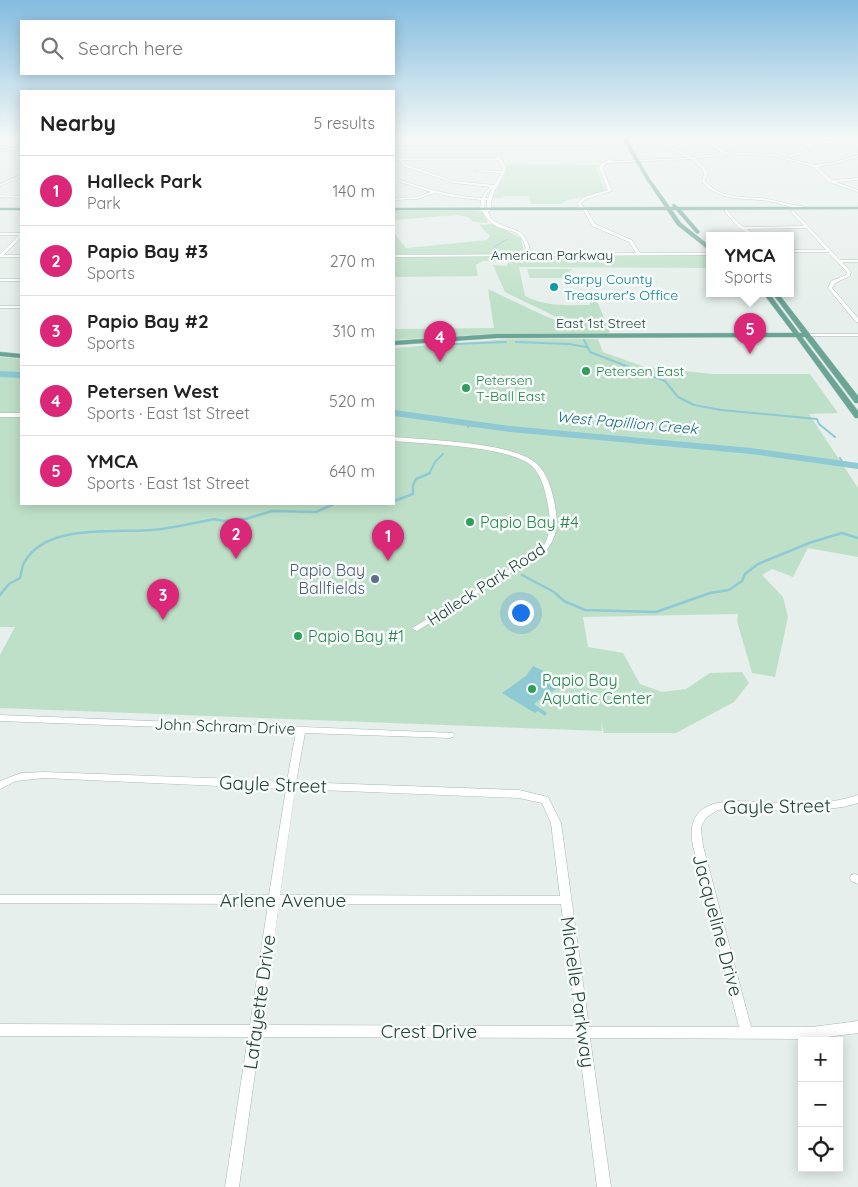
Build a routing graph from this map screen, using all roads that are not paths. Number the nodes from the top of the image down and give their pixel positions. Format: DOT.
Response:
graph roads {
  1 [pos="433,193"];
  2 [pos="437,193"];
  3 [pos="486,193"];
  4 [pos="491,193"];
  5 [pos="601,193"];
  6 [pos="659,193"];
  7 [pos="666,193"];
  8 [pos="718,193"];
  9 [pos="0,196"];
  10 [pos="20,198"];
  11 [pos="395,199"];
  12 [pos="483,199"];
  13 [pos="489,199"];
  14 [pos="671,200"];
  15 [pos="582,201"];
  16 [pos="663,201"];
  17 [pos="772,201"];
  18 [pos="779,208"];
  19 [pos="0,209"];
  20 [pos="20,209"];
  21 [pos="395,209"];
  22 [pos="585,209"];
  23 [pos="855,209"];
  24 [pos="485,210"];
  25 [pos="647,210"];
  26 [pos="678,210"];
  27 [pos="697,211"];
  28 [pos="726,211"];
  29 [pos="792,211"];
  30 [pos="670,212"];
  31 [pos="684,218"];
  32 [pos="805,226"];
  33 [pos="743,228"];
  34 [pos="749,232"];
  35 [pos="0,234"];
  36 [pos="20,235"];
  37 [pos="20,236"];
  38 [pos="706,241"];
  39 [pos="706,243"];
  40 [pos="794,251"];
  41 [pos="829,251"];
  42 [pos="706,254"];
  43 [pos="529,255"];
  44 [pos="639,255"];
  45 [pos="0,256"];
  46 [pos="20,256"];
  47 [pos="395,256"];
  48 [pos="838,261"];
  49 [pos="858,261"];
  50 [pos="0,280"];
  51 [pos="20,280"];
  52 [pos="769,297"];
  53 [pos="778,297"];
  54 [pos="0,307"];
  55 [pos="20,307"];
  56 [pos="858,321"];
  57 [pos="798,335"];
  58 [pos="808,335"];
  59 [pos="858,335"];
  60 [pos="395,343"];
  61 [pos="0,354"];
  62 [pos="20,356"];
  63 [pos="858,401"];
  64 [pos="0,415"];
  65 [pos="20,415"];
  66 [pos="858,416"];
  67 [pos="395,439"];
  68 [pos="417,629"];
  69 [pos="0,718"];
  70 [pos="301,729"];
  71 [pos="450,735"];
  72 [pos="0,783"];
  73 [pos="291,784"];
  74 [pos="858,799"];
  75 [pos="545,800"];
  76 [pos="699,818"];
  77 [pos="0,899"];
  78 [pos="275,899"];
  79 [pos="566,900"];
  80 [pos="858,1027"];
  81 [pos="0,1030"];
  82 [pos="255,1031"];
  83 [pos="582,1032"];
  84 [pos="746,1032"];
  85 [pos="232,1187"];
  86 [pos="604,1187"];
  1 -- 11 [label="street"];
  2 -- 12 [label="street"];
  3 -- 12 [label="street"];
  4 -- 13 [label="street"];
  5 -- 15 [label="street"];
  6 -- 16 [label="main road"];
  7 -- 14 [label="main road"];
  8 -- 17 [label="street"];
  9 -- 10 [label="street"];
  12 -- 13 [label="street"];
  12 -- 24 [label="street"];
  13 -- 24 [label="street"];
  14 -- 18 [label="main road"];
  14 -- 26 [label="main road"];
  15 -- 22 [label="street"];
  15 -- 22 [label="street"];
  16 -- 25 [label="main road"];
  16 -- 30 [label="main road"];
  17 -- 18 [label="street"];
  17 -- 23 [label="street"];
  18 -- 23 [label="main road"];
  18 -- 26 [label="main road"];
  19 -- 20 [label="main road"];
  21 -- 24 [label="main road"];
  22 -- 24 [label="main road"];
  22 -- 25 [label="main road"];
  22 -- 44 [label="street"];
  23 -- 29 [label="main road"];
  24 -- 43 [label="street"];
  25 -- 30 [label="main road"];
  25 -- 30 [label="main road"];
  26 -- 27 [label="main road"];
  26 -- 30 [label="main road"];
  26 -- 31 [label="main road"];
  27 -- 28 [label="main road"];
  27 -- 31 [label="main road"];
  28 -- 29 [label="main road"];
  28 -- 33 [label="street"];
  29 -- 32 [label="street"];
  30 -- 39 [label="main road"];
  31 -- 38 [label="main road"];
  32 -- 33 [label="street"];
  32 -- 41 [label="street"];
  33 -- 34 [label="street"];
  35 -- 36 [label="street"];
  37 -- 45 [label="street"];
  40 -- 41 [label="street"];
  41 -- 48 [label="street"];
  42 -- 44 [label="street, American Parkway"];
  43 -- 44 [label="street, American Parkway"];
  43 -- 47 [label="street, American Parkway"];
  45 -- 46 [label="street"];
  48 -- 49 [label="street"];
  48 -- 56 [label="street"];
  50 -- 51 [label="street"];
  52 -- 57 [label="main road"];
  53 -- 58 [label="main road"];
  54 -- 55 [label="street"];
  57 -- 58 [label="main road, East 1st Street"];
  57 -- 60 [label="main road, East 1st Street"];
  57 -- 66 [label="main road"];
  58 -- 59 [label="street"];
  58 -- 63 [label="main road"];
  61 -- 62 [label="main road"];
  64 -- 65 [label="street"];
  67 -- 68 [label="street, Halleck Park Road"];
  69 -- 70 [label="street, John Schram Drive"];
  70 -- 71 [label="street, John Schram Drive"];
  70 -- 73 [label="street, Lafayette Drive"];
  72 -- 73 [label="street, Gayle Street"];
  73 -- 75 [label="street, Gayle Street"];
  73 -- 78 [label="street, Lafayette Drive"];
  74 -- 76 [label="street, Gayle Street"];
  75 -- 79 [label="street, Michelle Parkway"];
  76 -- 84 [label="street, Jacqueline Drive"];
  77 -- 78 [label="street, Arlene Avenue"];
  78 -- 79 [label="street, Arlene Avenue"];
  78 -- 82 [label="street, Lafayette Drive"];
  79 -- 83 [label="street, Michelle Parkway"];
  80 -- 84 [label="street, Crest Drive"];
  81 -- 82 [label="street, Crest Drive"];
  82 -- 83 [label="street, Crest Drive"];
  82 -- 85 [label="street, Lafayette Drive"];
  83 -- 84 [label="street, Crest Drive"];
  83 -- 86 [label="street, Michelle Parkway"];
}
